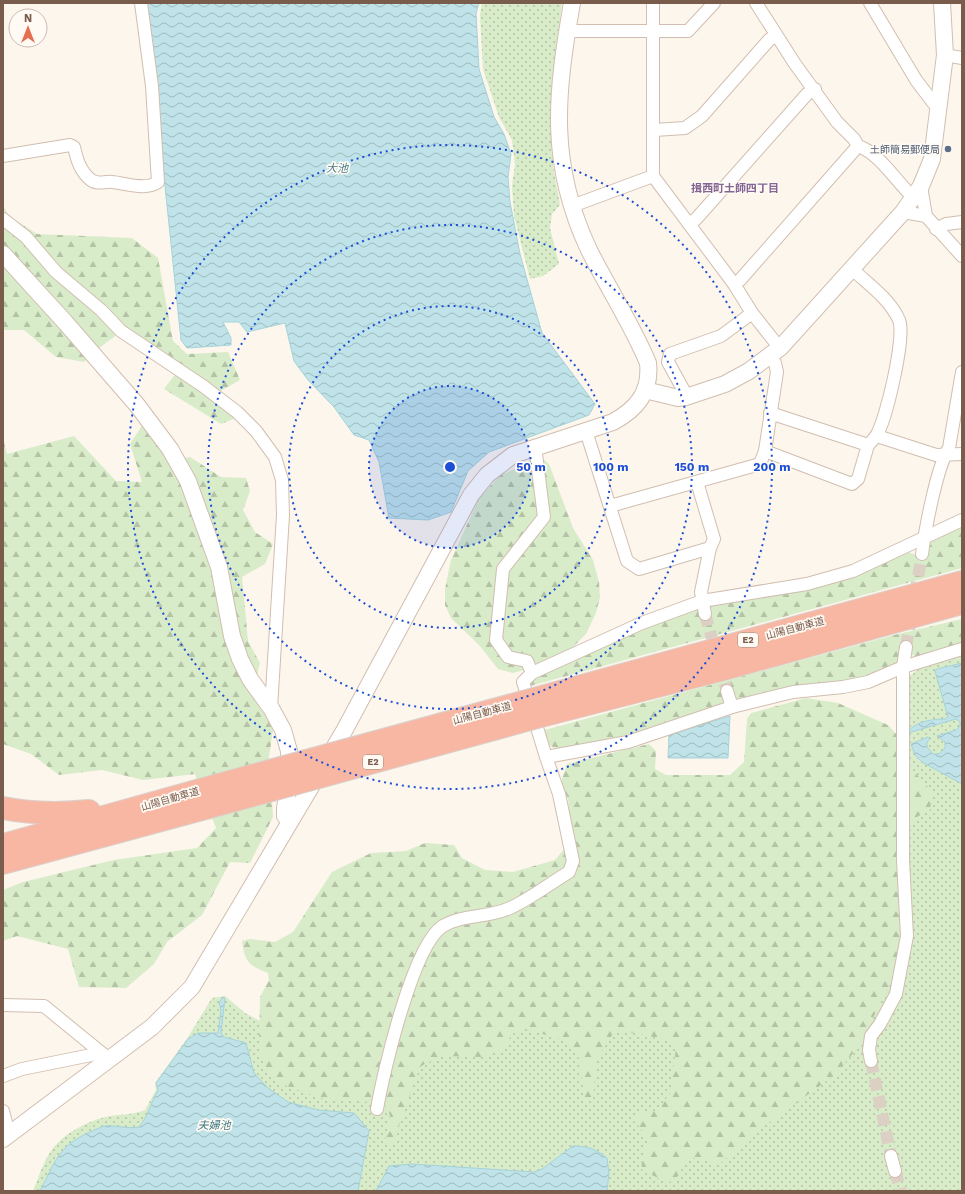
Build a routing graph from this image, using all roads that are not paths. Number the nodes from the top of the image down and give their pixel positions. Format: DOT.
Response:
graph roads {
  1 [pos="141,3"];
  2 [pos="572,3"];
  3 [pos="653,3"];
  4 [pos="714,3"];
  5 [pos="756,3"];
  6 [pos="870,3"];
  7 [pos="942,3"];
  8 [pos="567,31"];
  9 [pos="653,31"];
  10 [pos="776,35"];
  11 [pos="945,55"];
  12 [pos="962,58"];
  13 [pos="815,89"];
  14 [pos="938,109"];
  15 [pos="654,130"];
  16 [pos="858,146"];
  17 [pos="3,156"];
  18 [pos="653,176"];
  19 [pos="917,192"];
  20 [pos="572,206"];
  21 [pos="904,212"];
  22 [pos="926,216"];
  23 [pos="3,219"];
  24 [pos="962,222"];
  25 [pos="689,224"];
  26 [pos="936,229"];
  27 [pos="3,254"];
  28 [pos="962,256"];
  29 [pos="852,269"];
  30 [pos="734,284"];
  31 [pos="752,313"];
  32 [pos="775,352"];
  33 [pos="962,372"];
  34 [pos="645,390"];
  35 [pos="686,398"];
  36 [pos="770,413"];
  37 [pos="586,431"];
  38 [pos="877,436"];
  39 [pos="868,445"];
  40 [pos="535,446"];
  41 [pos="765,451"];
  42 [pos="962,454"];
  43 [pos="944,455"];
  44 [pos="697,482"];
  45 [pos="610,506"];
  46 [pos="962,520"];
  47 [pos="924,538"];
  48 [pos="710,548"];
  49 [pos="922,554"];
  50 [pos="962,578"];
  51 [pos="962,582"];
  52 [pos="702,601"];
  53 [pos="894,601"];
  54 [pos="962,603"];
  55 [pos="962,612"];
  56 [pos="705,614"];
  57 [pos="906,648"];
  58 [pos="962,649"];
  59 [pos="903,667"];
  60 [pos="724,669"];
  61 [pos="532,673"];
  62 [pos="727,691"];
  63 [pos="538,707"];
  64 [pos="732,707"];
  65 [pos="271,708"];
  66 [pos="546,756"];
  67 [pos="203,799"];
  68 [pos="167,801"];
  69 [pos="3,808"];
  70 [pos="289,821"];
  71 [pos="128,829"];
  72 [pos="3,845"];
  73 [pos="3,863"];
  74 [pos="3,874"];
  75 [pos="3,1005"];
  76 [pos="105,1056"];
  77 [pos="871,1061"];
  78 [pos="3,1076"];
  79 [pos="377,1109"];
  80 [pos="3,1111"];
  81 [pos="6,1137"];
  82 [pos="891,1156"];
  83 [pos="895,1170"];
  1 -- 17 [label="street"];
  2 -- 8 [label="street"];
  3 -- 9 [label="street"];
  4 -- 9 [label="street"];
  5 -- 10 [label="street"];
  6 -- 14 [label="street"];
  7 -- 11 [label="street"];
  8 -- 9 [label="street"];
  8 -- 20 [label="street"];
  9 -- 15 [label="street"];
  10 -- 13 [label="street"];
  10 -- 15 [label="street"];
  11 -- 12 [label="street"];
  11 -- 14 [label="street"];
  13 -- 16 [label="street"];
  13 -- 25 [label="street"];
  14 -- 19 [label="street"];
  15 -- 18 [label="street"];
  16 -- 19 [label="street"];
  16 -- 30 [label="street"];
  18 -- 20 [label="street"];
  18 -- 25 [label="street"];
  19 -- 21 [label="street"];
  19 -- 22 [label="street"];
  20 -- 34 [label="street"];
  21 -- 22 [label="street"];
  21 -- 29 [label="street"];
  22 -- 26 [label="street"];
  23 -- 65 [label="street"];
  24 -- 26 [label="street"];
  25 -- 30 [label="street"];
  26 -- 28 [label="street"];
  27 -- 65 [label="street"];
  29 -- 32 [label="street"];
  29 -- 38 [label="street"];
  30 -- 31 [label="street"];
  31 -- 32 [label="street"];
  31 -- 35 [label="street"];
  32 -- 35 [label="street"];
  32 -- 36 [label="street"];
  33 -- 43 [label="street"];
  34 -- 35 [label="street"];
  34 -- 37 [label="street"];
  36 -- 39 [label="street"];
  36 -- 41 [label="street"];
  37 -- 40 [label="street"];
  37 -- 45 [label="street"];
  38 -- 39 [label="street"];
  38 -- 43 [label="street"];
  39 -- 41 [label="street"];
  40 -- 61 [label="street"];
  40 -- 70 [label="street"];
  41 -- 44 [label="street"];
  42 -- 43 [label="street"];
  43 -- 47 [label="street"];
  44 -- 45 [label="street"];
  44 -- 48 [label="street"];
  45 -- 48 [label="street"];
  46 -- 47 [label="street"];
  47 -- 49 [label="street"];
  47 -- 52 [label="street"];
  48 -- 52 [label="street"];
  50 -- 53 [label="highway"];
  51 -- 53 [label="highway, 山陽自動車道 / E2"];
  52 -- 56 [label="street"];
  52 -- 61 [label="street"];
  53 -- 63 [label="highway, 山陽自動車道 / E2"];
  54 -- 60 [label="highway, 山陽自動車道 / E2"];
  55 -- 60 [label="highway"];
  57 -- 59 [label="street"];
  58 -- 59 [label="street"];
  59 -- 64 [label="street"];
  59 -- 77 [label="street"];
  60 -- 63 [label="highway, 山陽自動車道 / E2"];
  61 -- 66 [label="street"];
  62 -- 64 [label="street"];
  63 -- 67 [label="highway, 山陽自動車道 / E2, bridge"];
  64 -- 66 [label="street"];
  65 -- 70 [label="street"];
  66 -- 79 [label="street"];
  67 -- 68 [label="highway, 山陽自動車道 / E2"];
  67 -- 71 [label="highway, 山陽自動車道 / E2"];
  68 -- 69 [label="highway"];
  68 -- 72 [label="highway, 山陽自動車道 / E2"];
  70 -- 76 [label="street"];
  71 -- 73 [label="highway, 山陽自動車道 / E2"];
  71 -- 74 [label="highway"];
  75 -- 76 [label="street"];
  76 -- 78 [label="street"];
  76 -- 81 [label="street"];
  80 -- 81 [label="street"];
  82 -- 83 [label="street"];
}
